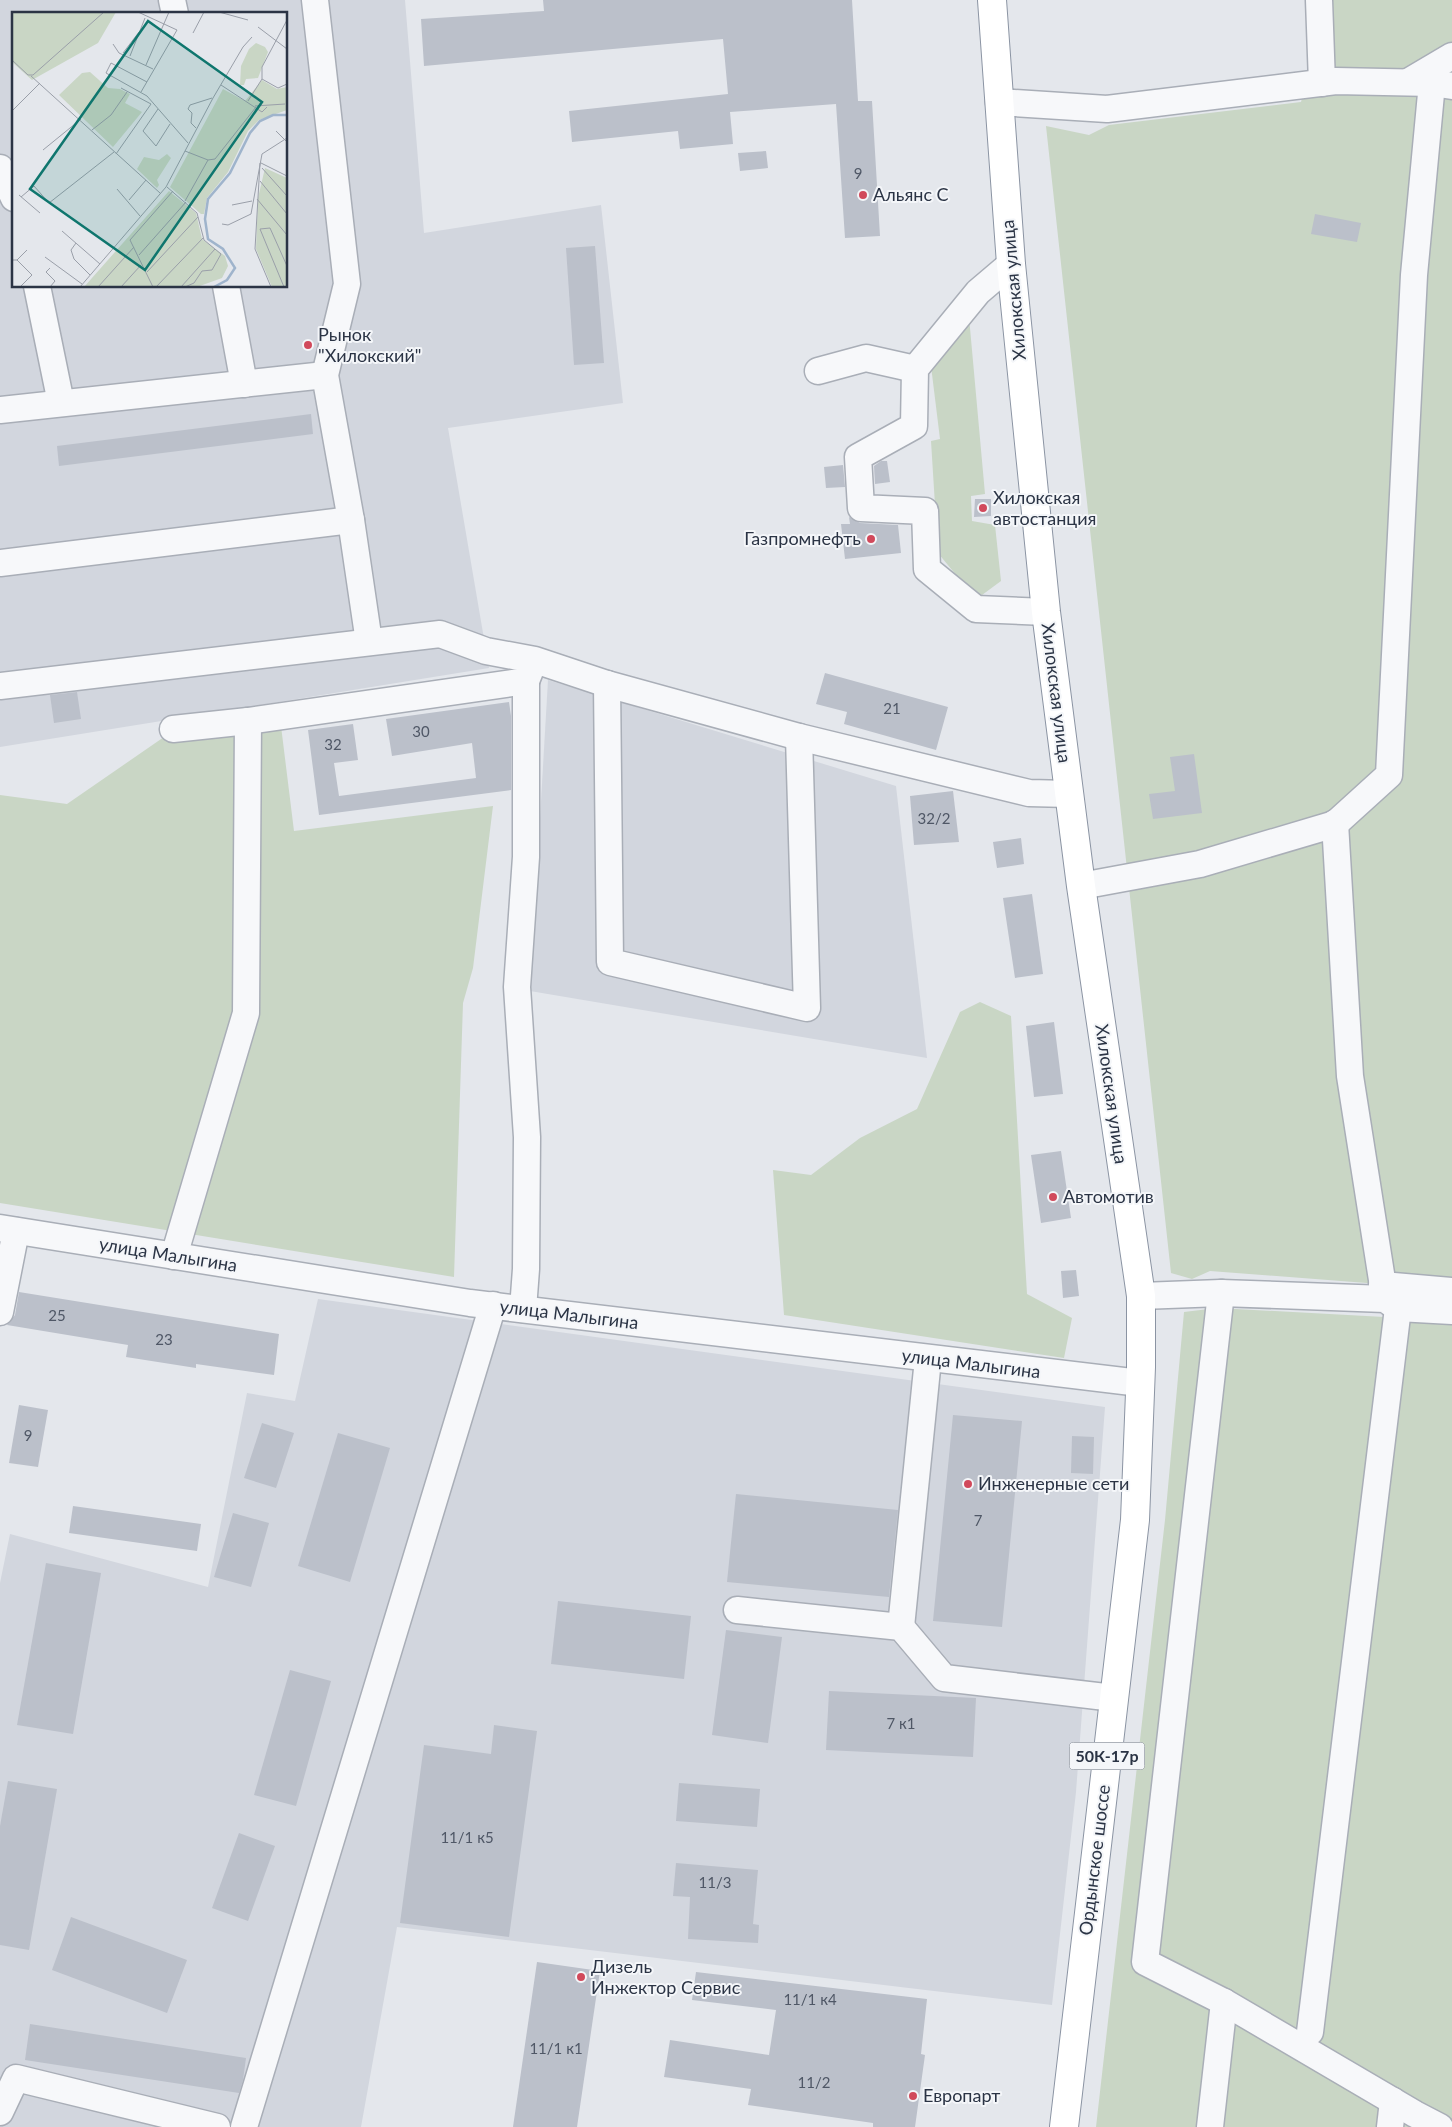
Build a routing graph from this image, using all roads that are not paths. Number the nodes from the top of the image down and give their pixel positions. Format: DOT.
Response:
graph roads {
  1 [pos="315,0"];
  2 [pos="992,0"];
  3 [pos="1319,0"];
  4 [pos="1452,56"];
  5 [pos="1322,82"];
  6 [pos="1431,84"];
  7 [pos="999,102"];
  8 [pos="0,168"];
  9 [pos="12,194"];
  10 [pos="1011,264"];
  11 [pos="37,288"];
  12 [pos="226,288"];
  13 [pos="915,369"];
  14 [pos="818,371"];
  15 [pos="325,375"];
  16 [pos="244,384"];
  17 [pos="61,403"];
  18 [pos="0,410"];
  19 [pos="351,520"];
  20 [pos="0,563"];
  21 [pos="1046,612"];
  22 [pos="369,642"];
  23 [pos="530,671"];
  24 [pos="607,684"];
  25 [pos="0,686"];
  26 [pos="248,721"];
  27 [pos="173,729"];
  28 [pos="799,738"];
  29 [pos="1068,794"];
  30 [pos="1335,824"];
  31 [pos="1081,886"];
  32 [pos="8,1229"];
  33 [pos="174,1256"];
  34 [pos="1452,1291"];
  35 [pos="1221,1293"];
  36 [pos="1140,1296"];
  37 [pos="1388,1297"];
  38 [pos="493,1305"];
  39 [pos="523,1309"];
  40 [pos="1452,1311"];
  41 [pos="0,1312"];
  42 [pos="928,1359"];
  43 [pos="1140,1383"];
  44 [pos="737,1610"];
  45 [pos="901,1627"];
  46 [pos="1114,1698"];
  47 [pos="1224,2002"];
  48 [pos="1310,2032"];
  49 [pos="1393,2101"];
  50 [pos="0,2112"];
  51 [pos="218,2127"];
  52 [pos="244,2127"];
  53 [pos="1064,2127"];
  54 [pos="1210,2127"];
  55 [pos="1390,2127"];
  56 [pos="1440,2127"];
  1 -- 15 [label="street"];
  2 -- 7 [label="highway, Хилокская улица"];
  3 -- 5 [label="street"];
  4 -- 6 [label="street"];
  5 -- 6 [label="street"];
  5 -- 7 [label="street"];
  6 -- 30 [label="street"];
  7 -- 10 [label="highway, Хилокская улица"];
  8 -- 9 [label="street"];
  10 -- 13 [label="street"];
  10 -- 21 [label="highway, Хилокская улица"];
  11 -- 17 [label="street"];
  12 -- 16 [label="street"];
  13 -- 14 [label="street"];
  13 -- 21 [label="street"];
  15 -- 16 [label="street"];
  15 -- 19 [label="street"];
  16 -- 17 [label="street"];
  17 -- 18 [label="street"];
  19 -- 20 [label="street"];
  19 -- 22 [label="street"];
  21 -- 29 [label="highway, Хилокская улица"];
  22 -- 23 [label="street"];
  22 -- 25 [label="street"];
  23 -- 24 [label="street"];
  23 -- 26 [label="street"];
  23 -- 39 [label="street"];
  24 -- 28 [label="street"];
  24 -- 28 [label="street"];
  26 -- 27 [label="street"];
  26 -- 33 [label="street"];
  28 -- 29 [label="street"];
  29 -- 31 [label="highway, Хилокская улица"];
  30 -- 31 [label="street"];
  30 -- 37 [label="street"];
  31 -- 36 [label="highway, Хилокская улица"];
  32 -- 33 [label="street, улица Малыгина"];
  32 -- 41 [label="street"];
  33 -- 38 [label="street, улица Малыгина"];
  34 -- 37 [label="street"];
  35 -- 36 [label="street"];
  35 -- 37 [label="street"];
  35 -- 47 [label="street"];
  36 -- 43 [label="highway, Хилокская улица"];
  37 -- 40 [label="street"];
  37 -- 48 [label="street"];
  38 -- 39 [label="street, улица Малыгина"];
  38 -- 52 [label="street"];
  39 -- 42 [label="street, улица Малыгина"];
  42 -- 43 [label="street, улица Малыгина"];
  42 -- 45 [label="street"];
  43 -- 46 [label="highway, Ордынское шоссе / 50К-17р"];
  44 -- 45 [label="street"];
  45 -- 46 [label="street"];
  46 -- 53 [label="highway, Ордынское шоссе / 50К-17р"];
  47 -- 49 [label="street"];
  47 -- 54 [label="street"];
  49 -- 55 [label="street"];
  49 -- 56 [label="street"];
  50 -- 51 [label="street"];
}
